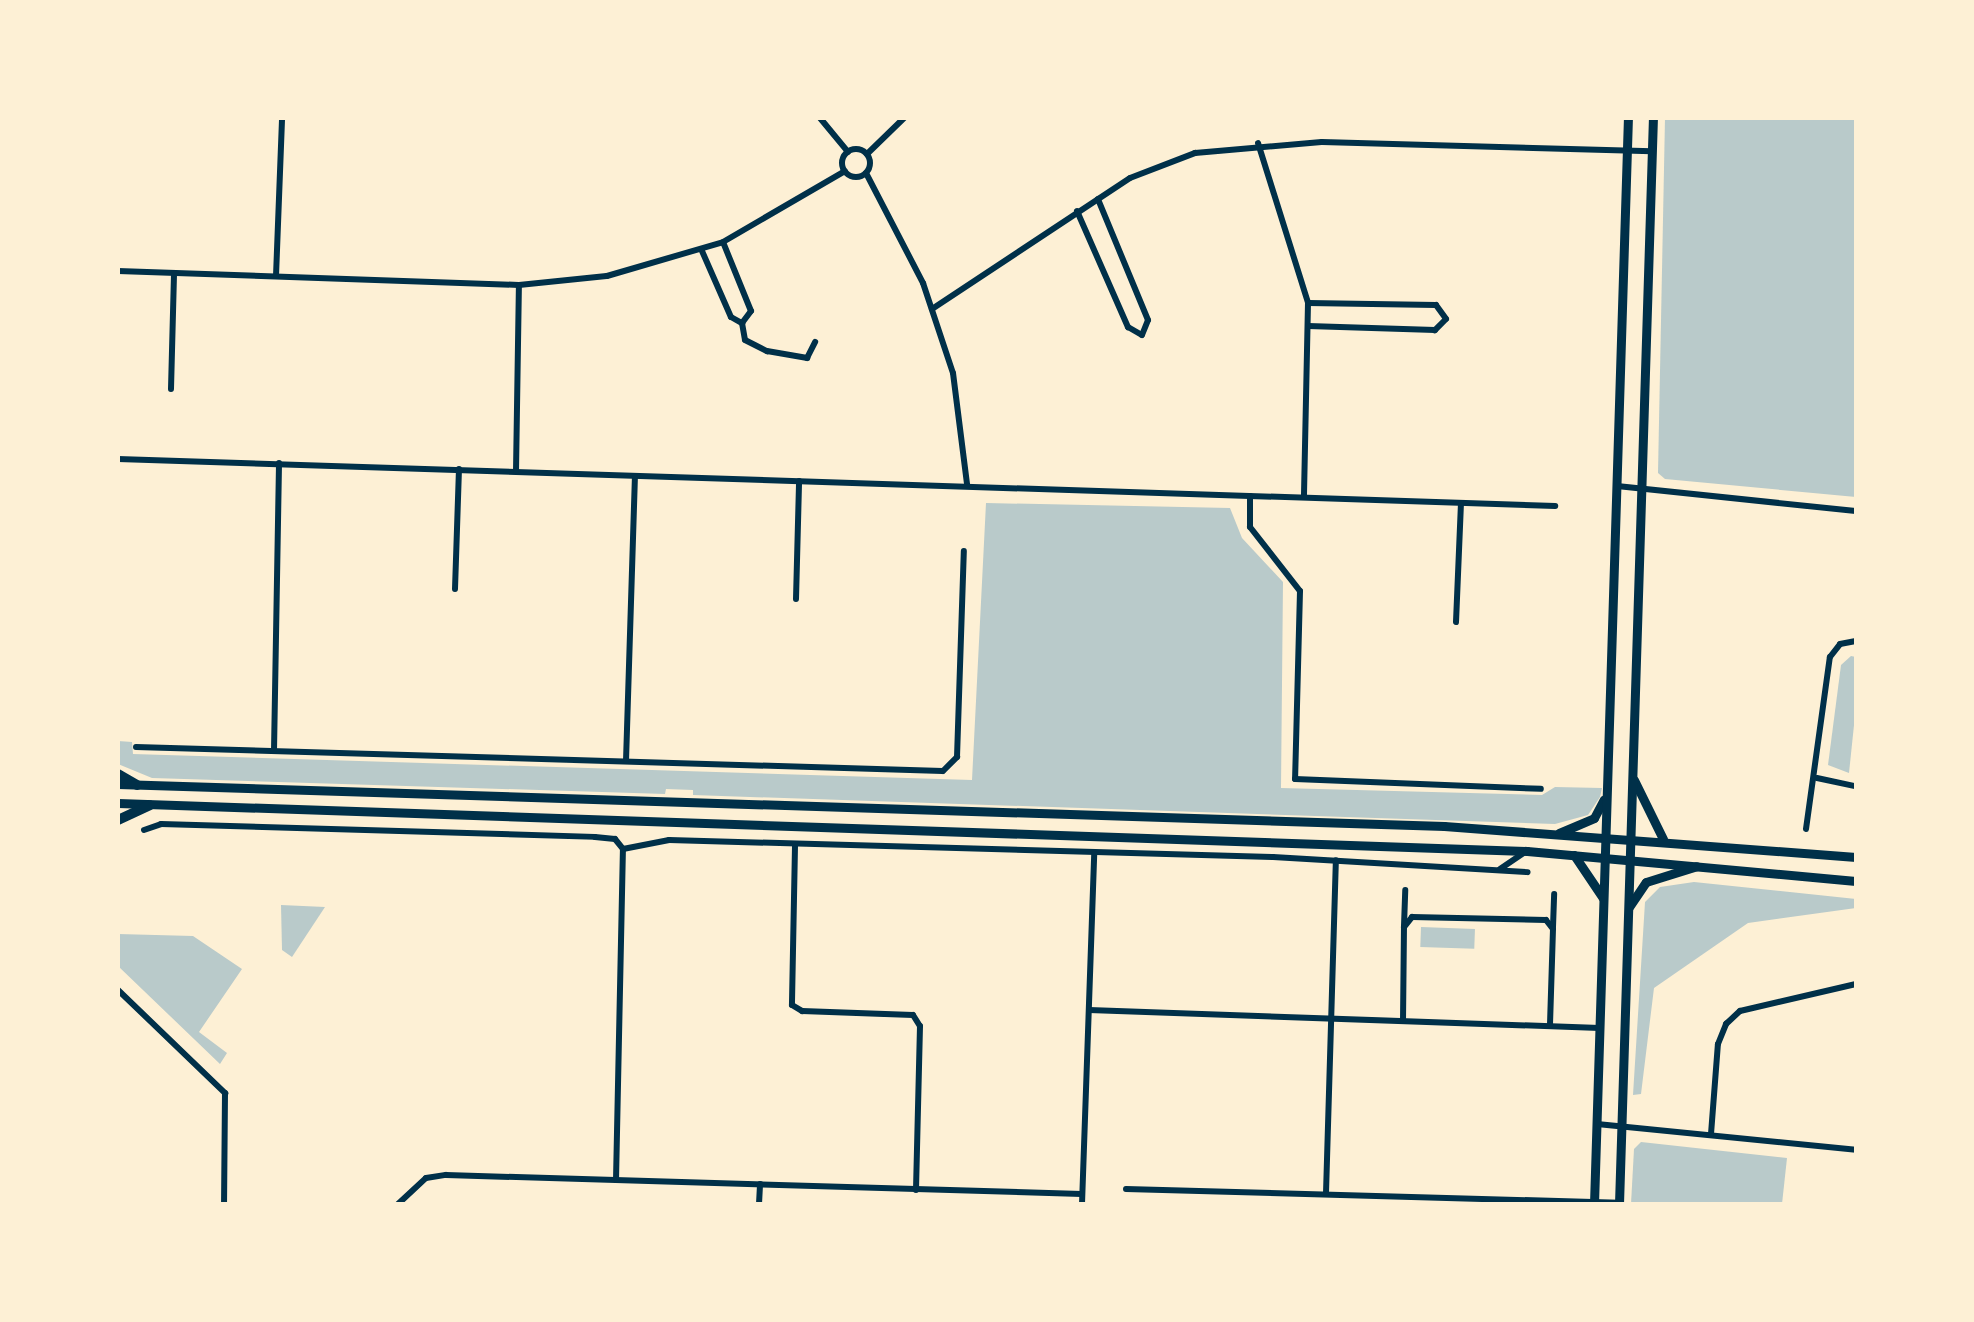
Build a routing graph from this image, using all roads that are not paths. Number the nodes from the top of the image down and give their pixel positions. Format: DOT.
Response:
graph roads {
  1 [pos="282,118"];
  2 [pos="820,118"];
  3 [pos="904,118"];
  4 [pos="1628,118"];
  5 [pos="1653,118"];
  6 [pos="1258,143"];
  7 [pos="1626,150"];
  8 [pos="848,152"];
  9 [pos="1652,152"];
  10 [pos="867,154"];
  11 [pos="845,171"];
  12 [pos="866,174"];
  13 [pos="1098,199"];
  14 [pos="1077,212"];
  15 [pos="723,242"];
  16 [pos="702,250"];
  17 [pos="118,271"];
  18 [pos="174,273"];
  19 [pos="276,276"];
  20 [pos="520,285"];
  21 [pos="1308,303"];
  22 [pos="932,309"];
  23 [pos="742,322"];
  24 [pos="1308,326"];
  25 [pos="815,342"];
  26 [pos="171,389"];
  27 [pos="118,459"];
  28 [pos="279,464"];
  29 [pos="459,469"];
  30 [pos="516,470"];
  31 [pos="635,476"];
  32 [pos="798,480"];
  33 [pos="967,484"];
  34 [pos="1617,486"];
  35 [pos="1643,488"];
  36 [pos="1250,496"];
  37 [pos="1304,497"];
  38 [pos="1461,503"];
  39 [pos="1555,506"];
  40 [pos="1856,511"];
  41 [pos="964,552"];
  42 [pos="455,588"];
  43 [pos="796,599"];
  44 [pos="1456,622"];
  45 [pos="1856,642"];
  46 [pos="136,747"];
  47 [pos="274,751"];
  48 [pos="626,762"];
  49 [pos="118,774"];
  50 [pos="1633,778"];
  51 [pos="1817,778"];
  52 [pos="118,784"];
  53 [pos="137,785"];
  54 [pos="1856,786"];
  55 [pos="1542,789"];
  56 [pos="1606,795"];
  57 [pos="118,803"];
  58 [pos="150,805"];
  59 [pos="236,809"];
  60 [pos="118,820"];
  61 [pos="554,820"];
  62 [pos="248,827"];
  63 [pos="144,830"];
  64 [pos="1806,830"];
  65 [pos="1556,834"];
  66 [pos="1605,836"];
  67 [pos="569,837"];
  68 [pos="1631,837"];
  69 [pos="1663,839"];
  70 [pos="795,846"];
  71 [pos="623,849"];
  72 [pos="1527,851"];
  73 [pos="1094,854"];
  74 [pos="1574,854"];
  75 [pos="1856,856"];
  76 [pos="1604,857"];
  77 [pos="1630,858"];
  78 [pos="1336,860"];
  79 [pos="1710,864"];
  80 [pos="1499,869"];
  81 [pos="1528,872"];
  82 [pos="1856,881"];
  83 [pos="1405,890"];
  84 [pos="1554,894"];
  85 [pos="1604,900"];
  86 [pos="1629,907"];
  87 [pos="1404,927"];
  88 [pos="1553,929"];
  89 [pos="1856,984"];
  90 [pos="118,990"];
  91 [pos="1089,1010"];
  92 [pos="1331,1018"];
  93 [pos="1403,1021"];
  94 [pos="1550,1026"];
  95 [pos="1600,1028"];
  96 [pos="1597,1124"];
  97 [pos="1622,1126"];
  98 [pos="1711,1134"];
  99 [pos="1856,1150"];
  100 [pos="616,1180"];
  101 [pos="760,1184"];
  102 [pos="1126,1189"];
  103 [pos="916,1190"];
  104 [pos="1326,1193"];
  105 [pos="1082,1194"];
  106 [pos="1594,1203"];
  107 [pos="224,1204"];
  108 [pos="398,1204"];
  109 [pos="759,1204"];
  110 [pos="1082,1204"];
  111 [pos="1619,1204"];
  1 -- 19 [label="street"];
  2 -- 8 [label="street"];
  3 -- 10 [label="street"];
  4 -- 7 [label="main road"];
  5 -- 9 [label="main road"];
  6 -- 7 [label="street"];
  6 -- 13 [label="street"];
  6 -- 21 [label="street"];
  7 -- 9 [label="street"];
  7 -- 34 [label="main road"];
  8 -- 10 [label="street"];
  8 -- 11 [label="street"];
  9 -- 35 [label="main road"];
  10 -- 12 [label="street"];
  11 -- 12 [label="street"];
  11 -- 15 [label="street"];
  12 -- 22 [label="street"];
  13 -- 14 [label="street"];
  13 -- 14 [label="street"];
  14 -- 22 [label="street"];
  15 -- 16 [label="street"];
  15 -- 23 [label="street"];
  16 -- 20 [label="street"];
  16 -- 23 [label="street"];
  17 -- 18 [label="street"];
  18 -- 19 [label="street"];
  18 -- 26 [label="street"];
  19 -- 20 [label="street"];
  20 -- 30 [label="street"];
  21 -- 24 [label="street"];
  21 -- 24 [label="street"];
  22 -- 33 [label="street"];
  23 -- 25 [label="street"];
  24 -- 37 [label="street"];
  27 -- 28 [label="street"];
  28 -- 29 [label="street"];
  28 -- 47 [label="street"];
  29 -- 30 [label="street"];
  29 -- 42 [label="street"];
  30 -- 31 [label="street"];
  31 -- 32 [label="street"];
  31 -- 48 [label="street"];
  32 -- 33 [label="street"];
  32 -- 43 [label="street"];
  33 -- 36 [label="street"];
  34 -- 35 [label="street"];
  34 -- 56 [label="main road"];
  35 -- 40 [label="street"];
  35 -- 50 [label="main road"];
  36 -- 37 [label="street"];
  36 -- 55 [label="street"];
  37 -- 38 [label="street"];
  38 -- 39 [label="street"];
  38 -- 44 [label="street"];
  41 -- 48 [label="street"];
  45 -- 51 [label="street"];
  46 -- 47 [label="street"];
  47 -- 48 [label="street"];
  49 -- 53 [label="main road"];
  50 -- 68 [label="main road"];
  50 -- 69 [label="main road"];
  51 -- 54 [label="street"];
  51 -- 64 [label="street"];
  52 -- 53 [label="main road"];
  53 -- 65 [label="main road"];
  56 -- 65 [label="main road"];
  56 -- 66 [label="main road"];
  57 -- 58 [label="main road"];
  58 -- 59 [label="main road"];
  58 -- 60 [label="main road"];
  59 -- 61 [label="main road"];
  59 -- 62 [label="street"];
  61 -- 67 [label="street"];
  61 -- 72 [label="main road"];
  62 -- 63 [label="street"];
  62 -- 67 [label="street"];
  65 -- 66 [label="main road"];
  66 -- 68 [label="main road"];
  66 -- 76 [label="main road"];
  67 -- 71 [label="street"];
  68 -- 69 [label="main road"];
  68 -- 77 [label="main road"];
  69 -- 75 [label="main road"];
  70 -- 71 [label="street"];
  70 -- 73 [label="street"];
  70 -- 103 [label="street"];
  71 -- 100 [label="street"];
  72 -- 74 [label="main road"];
  72 -- 80 [label="street"];
  73 -- 78 [label="street"];
  73 -- 91 [label="street"];
  74 -- 76 [label="main road"];
  74 -- 85 [label="main road"];
  76 -- 77 [label="main road"];
  76 -- 85 [label="main road"];
  77 -- 79 [label="main road"];
  77 -- 86 [label="main road"];
  78 -- 80 [label="street"];
  78 -- 92 [label="street"];
  79 -- 82 [label="main road"];
  79 -- 86 [label="main road"];
  80 -- 81 [label="street"];
  83 -- 87 [label="street"];
  84 -- 88 [label="street"];
  85 -- 95 [label="main road"];
  86 -- 97 [label="main road"];
  87 -- 88 [label="street"];
  87 -- 93 [label="street"];
  88 -- 94 [label="street"];
  89 -- 98 [label="street"];
  90 -- 107 [label="street"];
  91 -- 92 [label="street"];
  91 -- 105 [label="street"];
  92 -- 93 [label="street"];
  92 -- 104 [label="street"];
  93 -- 94 [label="street"];
  94 -- 95 [label="street"];
  95 -- 96 [label="main road"];
  96 -- 97 [label="street"];
  96 -- 106 [label="main road"];
  97 -- 98 [label="street"];
  97 -- 111 [label="main road"];
  98 -- 99 [label="street"];
  100 -- 101 [label="street"];
  100 -- 108 [label="street"];
  101 -- 103 [label="street"];
  101 -- 109 [label="street"];
  102 -- 104 [label="street"];
  103 -- 105 [label="street"];
  104 -- 106 [label="street"];
  105 -- 110 [label="street"];
  106 -- 111 [label="street"];
}
